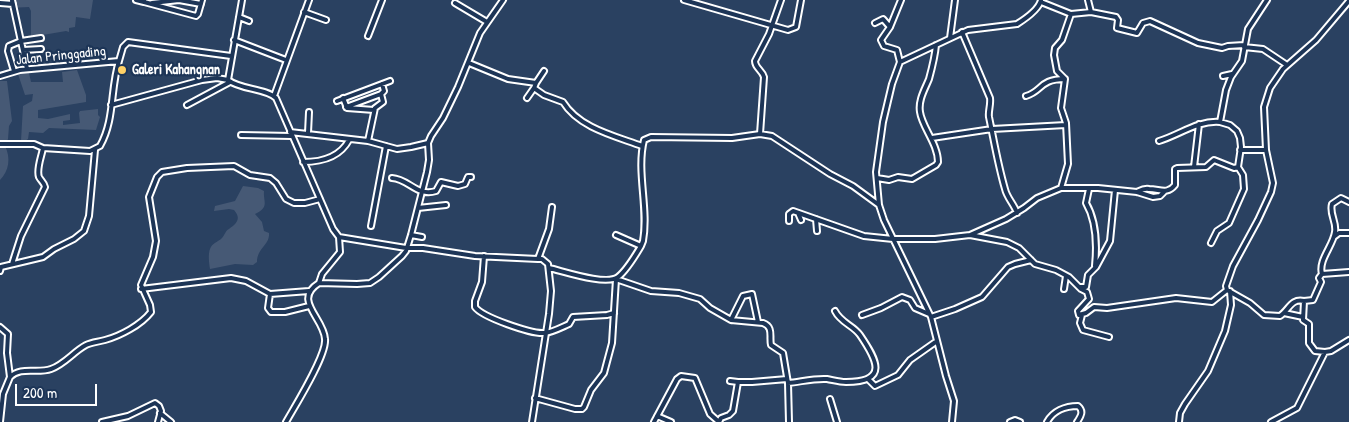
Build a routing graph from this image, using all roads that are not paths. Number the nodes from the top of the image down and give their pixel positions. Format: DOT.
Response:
graph roads {
  1 [pos="136,0"];
  2 [pos="242,0"];
  3 [pos="308,0"];
  4 [pos="382,0"];
  5 [pos="503,0"];
  6 [pos="684,0"];
  7 [pos="780,0"];
  8 [pos="801,0"];
  9 [pos="902,0"];
  10 [pos="954,0"];
  11 [pos="1088,0"];
  12 [pos="1267,0"];
  13 [pos="144,1"];
  14 [pos="1041,1"];
  15 [pos="1349,1"];
  16 [pos="12,2"];
  17 [pos="202,2"];
  18 [pos="0,3"];
  19 [pos="455,3"];
  20 [pos="150,4"];
  21 [pos="304,12"];
  22 [pos="1091,12"];
  23 [pos="1071,14"];
  24 [pos="239,17"];
  25 [pos="326,20"];
  26 [pos="249,21"];
  27 [pos="487,22"];
  28 [pos="875,23"];
  29 [pos="772,26"];
  30 [pos="890,27"];
  31 [pos="962,32"];
  32 [pos="1137,33"];
  33 [pos="368,36"];
  34 [pos="41,38"];
  35 [pos="950,38"];
  36 [pos="234,40"];
  37 [pos="1135,40"];
  38 [pos="21,41"];
  39 [pos="936,45"];
  40 [pos="1244,46"];
  41 [pos="41,49"];
  42 [pos="23,50"];
  43 [pos="231,56"];
  44 [pos="286,60"];
  45 [pos="119,61"];
  46 [pos="900,62"];
  47 [pos="469,63"];
  48 [pos="1287,65"];
  49 [pos="27,69"];
  50 [pos="14,71"];
  51 [pos="544,71"];
  52 [pos="1232,74"];
  53 [pos="0,76"];
  54 [pos="1223,76"];
  55 [pos="1065,79"];
  56 [pos="229,81"];
  57 [pos="390,81"];
  58 [pos="536,83"];
  59 [pos="382,84"];
  60 [pos="534,88"];
  61 [pos="381,94"];
  62 [pos="274,96"];
  63 [pos="1026,96"];
  64 [pos="343,98"];
  65 [pos="527,98"];
  66 [pos="337,100"];
  67 [pos="111,105"];
  68 [pos="187,105"];
  69 [pos="346,108"];
  70 [pos="374,110"];
  71 [pos="309,112"];
  72 [pos="1220,122"];
  73 [pos="1199,124"];
  74 [pos="1066,125"];
  75 [pos="992,129"];
  76 [pos="308,133"];
  77 [pos="291,134"];
  78 [pos="760,134"];
  79 [pos="241,135"];
  80 [pos="932,138"];
  81 [pos="349,140"];
  82 [pos="1159,141"];
  83 [pos="368,142"];
  84 [pos="428,143"];
  85 [pos="0,144"];
  86 [pos="386,146"];
  87 [pos="642,146"];
  88 [pos="43,148"];
  89 [pos="95,150"];
  90 [pos="1240,150"];
  91 [pos="1264,150"];
  92 [pos="303,162"];
  93 [pos="1194,167"];
  94 [pos="1238,167"];
  95 [pos="471,177"];
  96 [pos="392,178"];
  97 [pos="876,178"];
  98 [pos="1061,188"];
  99 [pos="1089,189"];
  100 [pos="1115,190"];
  101 [pos="421,192"];
  102 [pos="320,199"];
  103 [pos="1349,202"];
  104 [pos="446,205"];
  105 [pos="879,205"];
  106 [pos="552,207"];
  107 [pos="418,208"];
  108 [pos="798,213"];
  109 [pos="1017,213"];
  110 [pos="816,219"];
  111 [pos="801,220"];
  112 [pos="789,221"];
  113 [pos="371,226"];
  114 [pos="817,231"];
  115 [pos="1349,233"];
  116 [pos="411,235"];
  117 [pos="616,235"];
  118 [pos="970,235"];
  119 [pos="339,237"];
  120 [pos="422,237"];
  121 [pos="1334,237"];
  122 [pos="893,239"];
  123 [pos="1211,244"];
  124 [pos="641,246"];
  125 [pos="406,248"];
  126 [pos="484,256"];
  127 [pos="538,259"];
  128 [pos="1031,260"];
  129 [pos="12,264"];
  130 [pos="549,268"];
  131 [pos="1094,268"];
  132 [pos="0,271"];
  133 [pos="1349,272"];
  134 [pos="1322,274"];
  135 [pos="1066,276"];
  136 [pos="616,278"];
  137 [pos="319,283"];
  138 [pos="1078,287"];
  139 [pos="141,289"];
  140 [pos="1064,289"];
  141 [pos="1229,290"];
  142 [pos="310,291"];
  143 [pos="270,294"];
  144 [pos="1304,301"];
  145 [pos="310,306"];
  146 [pos="835,311"];
  147 [pos="614,313"];
  148 [pos="1284,313"];
  149 [pos="862,315"];
  150 [pos="930,315"];
  151 [pos="1082,315"];
  152 [pos="1303,317"];
  153 [pos="731,320"];
  154 [pos="758,322"];
  155 [pos="0,327"];
  156 [pos="545,334"];
  157 [pos="1109,338"];
  158 [pos="1349,340"];
  159 [pos="937,341"];
  160 [pos="1325,352"];
  161 [pos="10,377"];
  162 [pos="868,379"];
  163 [pos="730,381"];
  164 [pos="788,381"];
  165 [pos="738,382"];
  166 [pos="535,398"];
  167 [pos="830,399"];
  168 [pos="160,413"];
  169 [pos="657,416"];
  170 [pos="0,422"];
  171 [pos="102,422"];
  172 [pos="158,422"];
  173 [pos="170,422"];
  174 [pos="286,422"];
  175 [pos="532,422"];
  176 [pos="654,422"];
  177 [pos="671,422"];
  178 [pos="719,422"];
  179 [pos="789,422"];
  180 [pos="837,422"];
  181 [pos="952,422"];
  182 [pos="1010,422"];
  183 [pos="1020,422"];
  184 [pos="1047,422"];
  185 [pos="1077,422"];
  186 [pos="1179,422"];
  187 [pos="1271,422"];
  1 -- 13 [label="street"];
  2 -- 24 [label="street"];
  3 -- 21 [label="street"];
  4 -- 33 [label="street"];
  5 -- 27 [label="street"];
  6 -- 29 [label="street"];
  7 -- 29 [label="street"];
  8 -- 29 [label="street"];
  9 -- 30 [label="street"];
  10 -- 35 [label="street"];
  11 -- 22 [label="street"];
  12 -- 40 [label="street"];
  13 -- 20 [label="street"];
  14 -- 23 [label="street"];
  14 -- 31 [label="street"];
  15 -- 48 [label="street"];
  16 -- 18 [label="street"];
  16 -- 38 [label="street"];
  17 -- 20 [label="street"];
  17 -- 20 [label="street"];
  19 -- 27 [label="street"];
  21 -- 25 [label="street"];
  21 -- 44 [label="street"];
  22 -- 23 [label="street"];
  22 -- 32 [label="street"];
  23 -- 55 [label="street"];
  24 -- 26 [label="street"];
  24 -- 36 [label="street"];
  27 -- 47 [label="street"];
  28 -- 30 [label="street"];
  29 -- 78 [label="street"];
  30 -- 46 [label="street"];
  31 -- 35 [label="street"];
  31 -- 75 [label="street"];
  32 -- 37 [label="street"];
  32 -- 40 [label="street"];
  34 -- 38 [label="street"];
  35 -- 39 [label="street"];
  36 -- 43 [label="street"];
  36 -- 44 [label="street"];
  38 -- 42 [label="street"];
  38 -- 50 [label="street"];
  39 -- 46 [label="street"];
  39 -- 80 [label="street"];
  40 -- 48 [label="street"];
  40 -- 52 [label="street"];
  41 -- 42 [label="street"];
  42 -- 49 [label="street"];
  43 -- 45 [label="street, Jalan Pringgading"];
  43 -- 56 [label="street"];
  44 -- 62 [label="street"];
  45 -- 49 [label="street, Jalan Pringgading"];
  45 -- 67 [label="street"];
  46 -- 97 [label="street"];
  47 -- 58 [label="street"];
  47 -- 84 [label="street"];
  48 -- 91 [label="street"];
  49 -- 50 [label="street, Jalan Pringgading"];
  50 -- 53 [label="street, Jalan Pringgading"];
  51 -- 58 [label="street"];
  52 -- 54 [label="street"];
  52 -- 72 [label="street"];
  55 -- 63 [label="street"];
  55 -- 74 [label="street"];
  56 -- 62 [label="street"];
  56 -- 67 [label="street"];
  56 -- 68 [label="street"];
  57 -- 59 [label="street"];
  58 -- 60 [label="street"];
  59 -- 61 [label="street"];
  59 -- 64 [label="street"];
  60 -- 65 [label="street"];
  60 -- 87 [label="street"];
  61 -- 69 [label="street"];
  61 -- 70 [label="street"];
  62 -- 77 [label="street"];
  64 -- 66 [label="street"];
  64 -- 69 [label="street"];
  67 -- 89 [label="street"];
  69 -- 70 [label="street"];
  70 -- 83 [label="street"];
  71 -- 76 [label="street"];
  72 -- 73 [label="street"];
  72 -- 90 [label="street"];
  73 -- 82 [label="street"];
  73 -- 93 [label="street"];
  74 -- 75 [label="street"];
  74 -- 98 [label="street"];
  75 -- 80 [label="street"];
  75 -- 109 [label="street"];
  76 -- 77 [label="street"];
  76 -- 81 [label="street"];
  77 -- 79 [label="street"];
  77 -- 92 [label="street"];
  78 -- 87 [label="street"];
  78 -- 105 [label="street"];
  80 -- 97 [label="street"];
  81 -- 83 [label="street"];
  81 -- 92 [label="street"];
  83 -- 86 [label="street"];
  84 -- 86 [label="street"];
  84 -- 101 [label="street"];
  85 -- 88 [label="street"];
  86 -- 113 [label="street"];
  87 -- 124 [label="street"];
  88 -- 89 [label="street"];
  88 -- 129 [label="street"];
  89 -- 129 [label="street"];
  90 -- 91 [label="street"];
  90 -- 94 [label="street"];
  91 -- 141 [label="street"];
  92 -- 102 [label="street"];
  93 -- 94 [label="street"];
  93 -- 100 [label="street"];
  94 -- 123 [label="street"];
  95 -- 101 [label="street"];
  96 -- 101 [label="street"];
  97 -- 105 [label="street"];
  98 -- 99 [label="street"];
  98 -- 109 [label="street"];
  99 -- 100 [label="street"];
  99 -- 131 [label="street"];
  100 -- 131 [label="street"];
  101 -- 107 [label="street"];
  102 -- 119 [label="street"];
  102 -- 139 [label="street"];
  103 -- 121 [label="street"];
  104 -- 107 [label="street"];
  105 -- 122 [label="street"];
  106 -- 127 [label="street"];
  107 -- 116 [label="street"];
  108 -- 110 [label="street"];
  108 -- 111 [label="street"];
  108 -- 112 [label="street"];
  109 -- 118 [label="street"];
  110 -- 114 [label="street"];
  110 -- 122 [label="street"];
  115 -- 121 [label="street"];
  116 -- 120 [label="street"];
  116 -- 125 [label="street"];
  117 -- 124 [label="street"];
  118 -- 122 [label="street"];
  118 -- 128 [label="street"];
  119 -- 125 [label="street"];
  119 -- 137 [label="street"];
  121 -- 134 [label="street"];
  122 -- 150 [label="street"];
  124 -- 136 [label="street"];
  125 -- 126 [label="street"];
  125 -- 137 [label="street"];
  126 -- 127 [label="street"];
  126 -- 156 [label="street"];
  127 -- 130 [label="street"];
  128 -- 135 [label="street"];
  128 -- 150 [label="street"];
  129 -- 132 [label="street"];
  130 -- 136 [label="street"];
  130 -- 156 [label="street"];
  131 -- 138 [label="street"];
  133 -- 134 [label="street"];
  134 -- 144 [label="street"];
  135 -- 138 [label="street"];
  135 -- 140 [label="street"];
  136 -- 147 [label="street"];
  136 -- 153 [label="street"];
  137 -- 142 [label="street"];
  138 -- 151 [label="street"];
  139 -- 143 [label="street"];
  139 -- 161 [label="street"];
  141 -- 148 [label="street"];
  141 -- 151 [label="street"];
  141 -- 186 [label="street"];
  142 -- 143 [label="street"];
  142 -- 145 [label="street"];
  143 -- 145 [label="street"];
  144 -- 148 [label="street"];
  144 -- 152 [label="street"];
  145 -- 174 [label="street"];
  146 -- 162 [label="street"];
  147 -- 156 [label="street"];
  147 -- 166 [label="street"];
  148 -- 152 [label="street"];
  149 -- 150 [label="street"];
  150 -- 159 [label="street"];
  151 -- 157 [label="street"];
  152 -- 160 [label="street"];
  153 -- 154 [label="street"];
  153 -- 154 [label="street"];
  154 -- 164 [label="street"];
  155 -- 161 [label="street"];
  156 -- 166 [label="street"];
  158 -- 160 [label="street"];
  159 -- 162 [label="street"];
  159 -- 181 [label="street"];
  160 -- 187 [label="street"];
  161 -- 170 [label="street"];
  162 -- 164 [label="street"];
  163 -- 165 [label="street"];
  164 -- 165 [label="street"];
  164 -- 179 [label="street"];
  165 -- 178 [label="street"];
  166 -- 175 [label="street"];
  167 -- 180 [label="street"];
  168 -- 171 [label="street"];
  168 -- 172 [label="street"];
  168 -- 173 [label="street"];
  169 -- 176 [label="street"];
  169 -- 177 [label="street"];
  169 -- 178 [label="street"];
  182 -- 183 [label="street"];
  184 -- 185 [label="street"];
}
